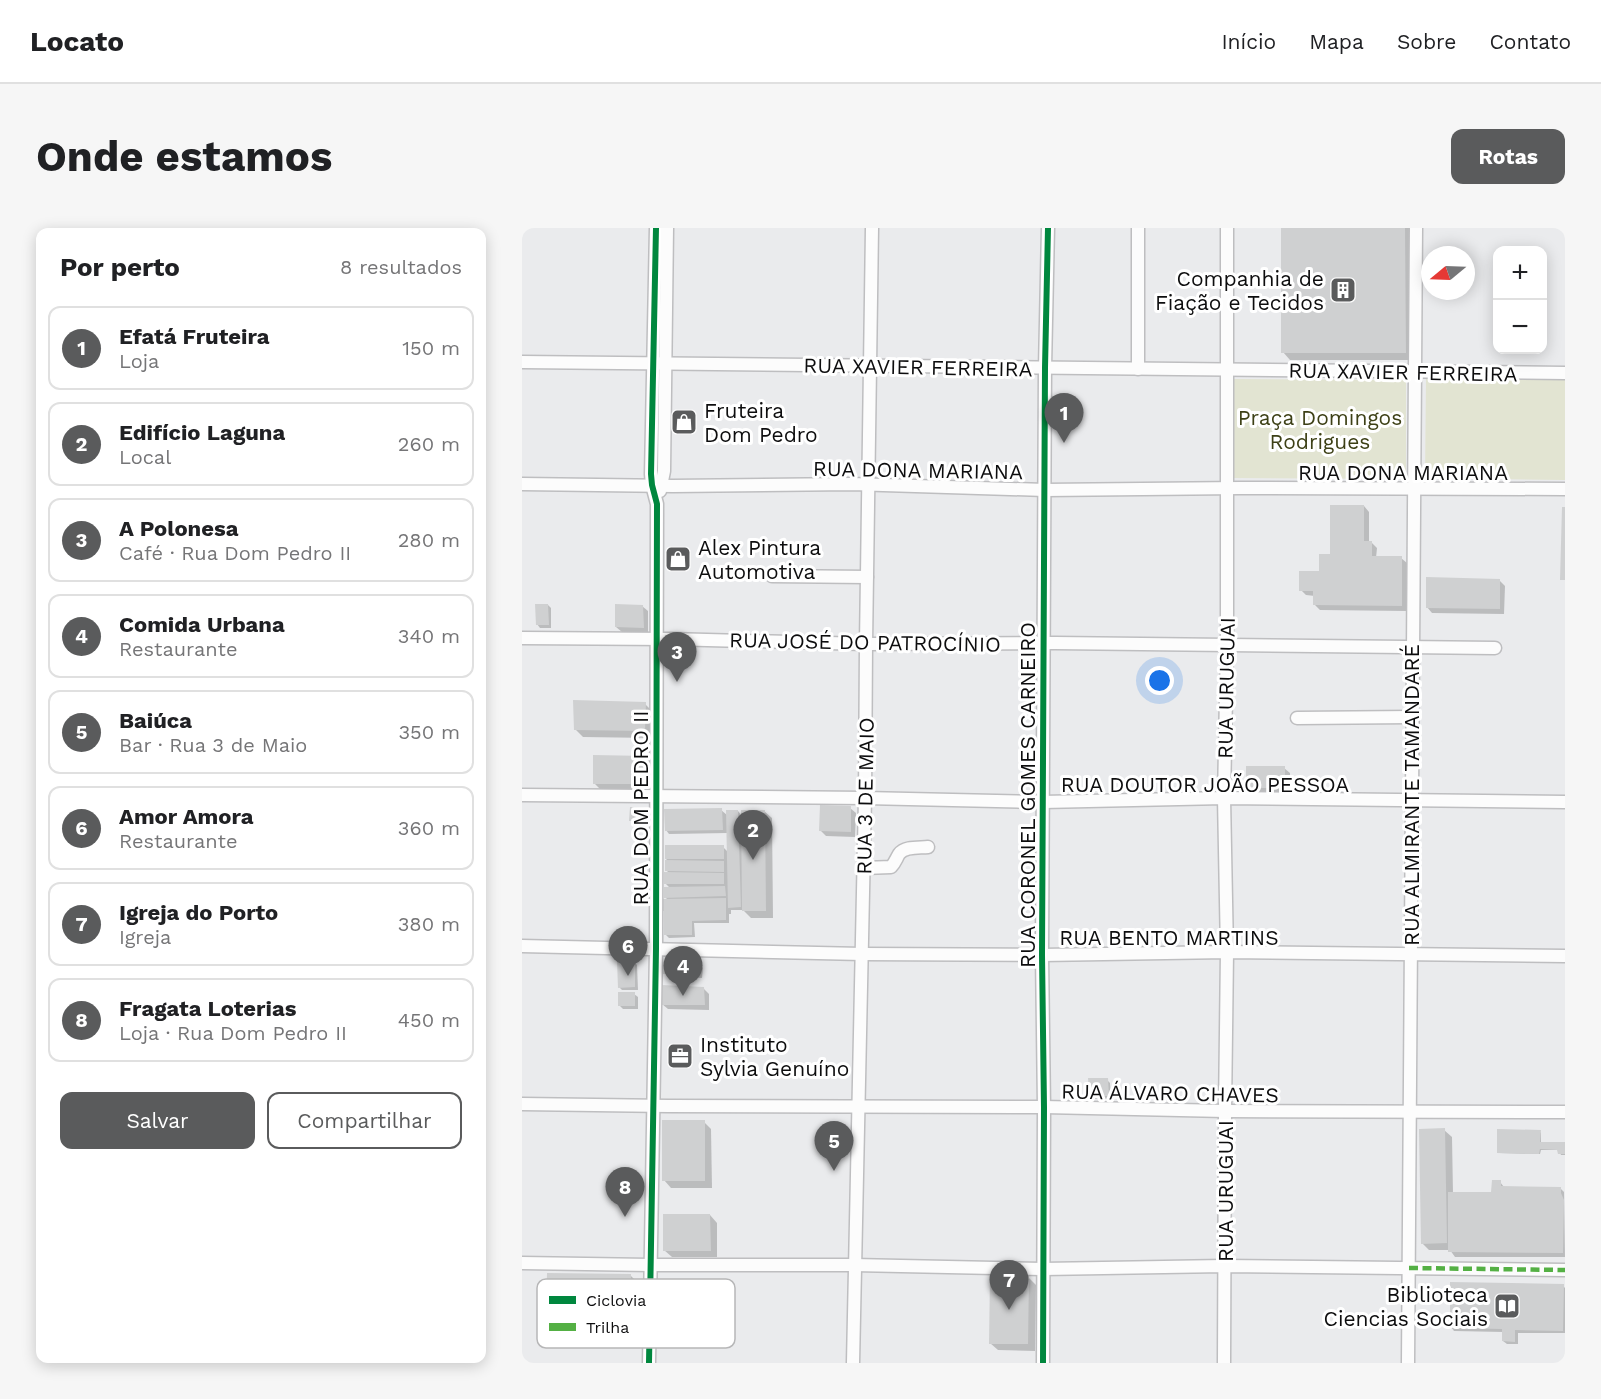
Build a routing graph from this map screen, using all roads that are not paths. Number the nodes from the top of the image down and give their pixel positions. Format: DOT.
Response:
graph roads {
  1 [pos="656,228"];
  2 [pos="667,228"];
  3 [pos="872,228"];
  4 [pos="1048,228"];
  5 [pos="1138,228"];
  6 [pos="1227,228"];
  7 [pos="1416,228"];
  8 [pos="522,362"];
  9 [pos="659,364"];
  10 [pos="871,366"];
  11 [pos="1045,368"];
  12 [pos="1138,369"];
  13 [pos="1226,370"];
  14 [pos="1415,372"];
  15 [pos="1565,373"];
  16 [pos="522,484"];
  17 [pos="868,484"];
  18 [pos="657,485"];
  19 [pos="1226,488"];
  20 [pos="1415,489"];
  21 [pos="1565,489"];
  22 [pos="1045,490"];
  23 [pos="772,576"];
  24 [pos="867,577"];
  25 [pos="522,638"];
  26 [pos="658,639"];
  27 [pos="1044,643"];
  28 [pos="866,644"];
  29 [pos="1227,645"];
  30 [pos="1412,647"];
  31 [pos="1496,648"];
  32 [pos="1412,717"];
  33 [pos="1297,718"];
  34 [pos="522,795"];
  35 [pos="657,797"];
  36 [pos="866,798"];
  37 [pos="1224,798"];
  38 [pos="1411,801"];
  39 [pos="1565,801"];
  40 [pos="1043,802"];
  41 [pos="928,847"];
  42 [pos="864,868"];
  43 [pos="522,946"];
  44 [pos="656,949"];
  45 [pos="1227,952"];
  46 [pos="862,954"];
  47 [pos="1410,954"];
  48 [pos="1041,955"];
  49 [pos="1565,956"];
  50 [pos="522,1104"];
  51 [pos="653,1106"];
  52 [pos="858,1106"];
  53 [pos="1044,1107"];
  54 [pos="1225,1111"];
  55 [pos="1410,1111"];
  56 [pos="1565,1112"];
  57 [pos="522,1263"];
  58 [pos="854,1264"];
  59 [pos="650,1265"];
  60 [pos="1224,1266"];
  61 [pos="1408,1268"];
  62 [pos="1043,1269"];
  63 [pos="1565,1270"];
  64 [pos="650,1279"];
  65 [pos="649,1348"];
  66 [pos="649,1363"];
  67 [pos="853,1363"];
  68 [pos="1043,1363"];
  69 [pos="1224,1363"];
  70 [pos="1408,1363"];
  1 -- 9 [label="street, RUA DOM PEDRO II"];
  2 -- 9 [label="street, RUA DOM PEDRO II"];
  3 -- 10 [label="street, RUA 3 DE MAIO"];
  4 -- 11 [label="street, RUA CORONEL GOMES CARNEIRO"];
  5 -- 12 [label="street"];
  6 -- 13 [label="street, RUA URUGUAI"];
  7 -- 14 [label="street, RUA ALMIRANTE TAMANDARÉ"];
  8 -- 9 [label="street, RUA XAVIER FERREIRA"];
  9 -- 10 [label="street, RUA XAVIER FERREIRA"];
  9 -- 18 [label="street, RUA DOM PEDRO II"];
  10 -- 11 [label="street, RUA XAVIER FERREIRA"];
  10 -- 17 [label="street, RUA 3 DE MAIO"];
  11 -- 12 [label="street, RUA XAVIER FERREIRA"];
  11 -- 22 [label="street, RUA CORONEL GOMES CARNEIRO"];
  12 -- 13 [label="street, RUA XAVIER FERREIRA"];
  13 -- 14 [label="street, RUA XAVIER FERREIRA"];
  13 -- 19 [label="street, RUA URUGUAI"];
  14 -- 15 [label="street, RUA XAVIER FERREIRA"];
  14 -- 20 [label="street, RUA ALMIRANTE TAMANDARÉ"];
  16 -- 18 [label="street, RUA DONA MARIANA"];
  17 -- 18 [label="street, RUA DONA MARIANA"];
  17 -- 22 [label="street, RUA DONA MARIANA"];
  17 -- 24 [label="street, RUA 3 DE MAIO"];
  18 -- 26 [label="street, RUA DOM PEDRO II"];
  19 -- 20 [label="street, RUA DONA MARIANA"];
  19 -- 22 [label="street, RUA DONA MARIANA"];
  19 -- 29 [label="street, RUA URUGUAI"];
  20 -- 21 [label="street, RUA DONA MARIANA"];
  20 -- 30 [label="street, RUA ALMIRANTE TAMANDARÉ"];
  22 -- 27 [label="street, RUA CORONEL GOMES CARNEIRO"];
  23 -- 24 [label="street"];
  24 -- 28 [label="street, RUA 3 DE MAIO"];
  25 -- 26 [label="street, RUA JOSÉ DO PATROCÍNIO"];
  26 -- 28 [label="street, RUA JOSÉ DO PATROCÍNIO"];
  26 -- 35 [label="street, RUA DOM PEDRO II"];
  27 -- 28 [label="street, RUA JOSÉ DO PATROCÍNIO"];
  27 -- 29 [label="street, RUA JOSÉ DO PATROCÍNIO"];
  27 -- 40 [label="street, RUA CORONEL GOMES CARNEIRO"];
  28 -- 36 [label="street, RUA 3 DE MAIO"];
  29 -- 30 [label="street, RUA JOSÉ DO PATROCÍNIO"];
  29 -- 37 [label="street, RUA URUGUAI"];
  30 -- 31 [label="street, RUA JOSÉ DO PATROCÍNIO"];
  30 -- 32 [label="street, RUA ALMIRANTE TAMANDARÉ"];
  32 -- 33 [label="street"];
  32 -- 38 [label="street, RUA ALMIRANTE TAMANDARÉ"];
  34 -- 35 [label="street, RUA DOUTOR JOÃO PESSOA"];
  35 -- 36 [label="street, RUA DOUTOR JOÃO PESSOA"];
  35 -- 44 [label="street, RUA DOM PEDRO II"];
  36 -- 40 [label="street, RUA DOUTOR JOÃO PESSOA"];
  36 -- 42 [label="street, RUA 3 DE MAIO"];
  37 -- 38 [label="street, RUA DOUTOR JOÃO PESSOA"];
  37 -- 40 [label="street, RUA DOUTOR JOÃO PESSOA"];
  37 -- 45 [label="street, RUA URUGUAI"];
  38 -- 39 [label="street, RUA DOUTOR JOÃO PESSOA"];
  38 -- 47 [label="street, RUA ALMIRANTE TAMANDARÉ"];
  40 -- 48 [label="street, RUA CORONEL GOMES CARNEIRO"];
  41 -- 42 [label="street"];
  42 -- 46 [label="street, RUA 3 DE MAIO"];
  43 -- 44 [label="street, RUA BENTO MARTINS"];
  44 -- 46 [label="street, RUA BENTO MARTINS"];
  44 -- 51 [label="street, RUA DOM PEDRO II"];
  45 -- 47 [label="street, RUA BENTO MARTINS"];
  45 -- 48 [label="street, RUA BENTO MARTINS"];
  45 -- 54 [label="street, RUA URUGUAI"];
  46 -- 48 [label="street, RUA BENTO MARTINS"];
  46 -- 52 [label="street, RUA 3 DE MAIO"];
  47 -- 49 [label="street, RUA BENTO MARTINS"];
  47 -- 55 [label="street, RUA ALMIRANTE TAMANDARÉ"];
  48 -- 53 [label="street, RUA CORONEL GOMES CARNEIRO"];
  50 -- 51 [label="street, RUA ÁLVARO CHAVES"];
  51 -- 52 [label="street, RUA ÁLVARO CHAVES"];
  51 -- 59 [label="street, RUA DOM PEDRO II"];
  52 -- 53 [label="street, RUA ÁLVARO CHAVES"];
  52 -- 58 [label="street, RUA 3 DE MAIO"];
  53 -- 54 [label="street, RUA ÁLVARO CHAVES"];
  53 -- 62 [label="street, RUA CORONEL GOMES CARNEIRO"];
  54 -- 55 [label="street, RUA ÁLVARO CHAVES"];
  54 -- 60 [label="street, RUA URUGUAI"];
  55 -- 56 [label="street, RUA ÁLVARO CHAVES"];
  55 -- 61 [label="street, RUA ALMIRANTE TAMANDARÉ"];
  57 -- 59 [label="street"];
  58 -- 59 [label="street"];
  58 -- 62 [label="street"];
  58 -- 67 [label="street, RUA 3 DE MAIO"];
  59 -- 64 [label="street, RUA DOM PEDRO II"];
  60 -- 61 [label="street"];
  60 -- 62 [label="street"];
  60 -- 69 [label="street, RUA URUGUAI"];
  61 -- 63 [label="street"];
  61 -- 70 [label="street, RUA ALMIRANTE TAMANDARÉ"];
  62 -- 68 [label="street, RUA CORONEL GOMES CARNEIRO"];
  65 -- 66 [label="street, RUA DOM PEDRO II"];
}
